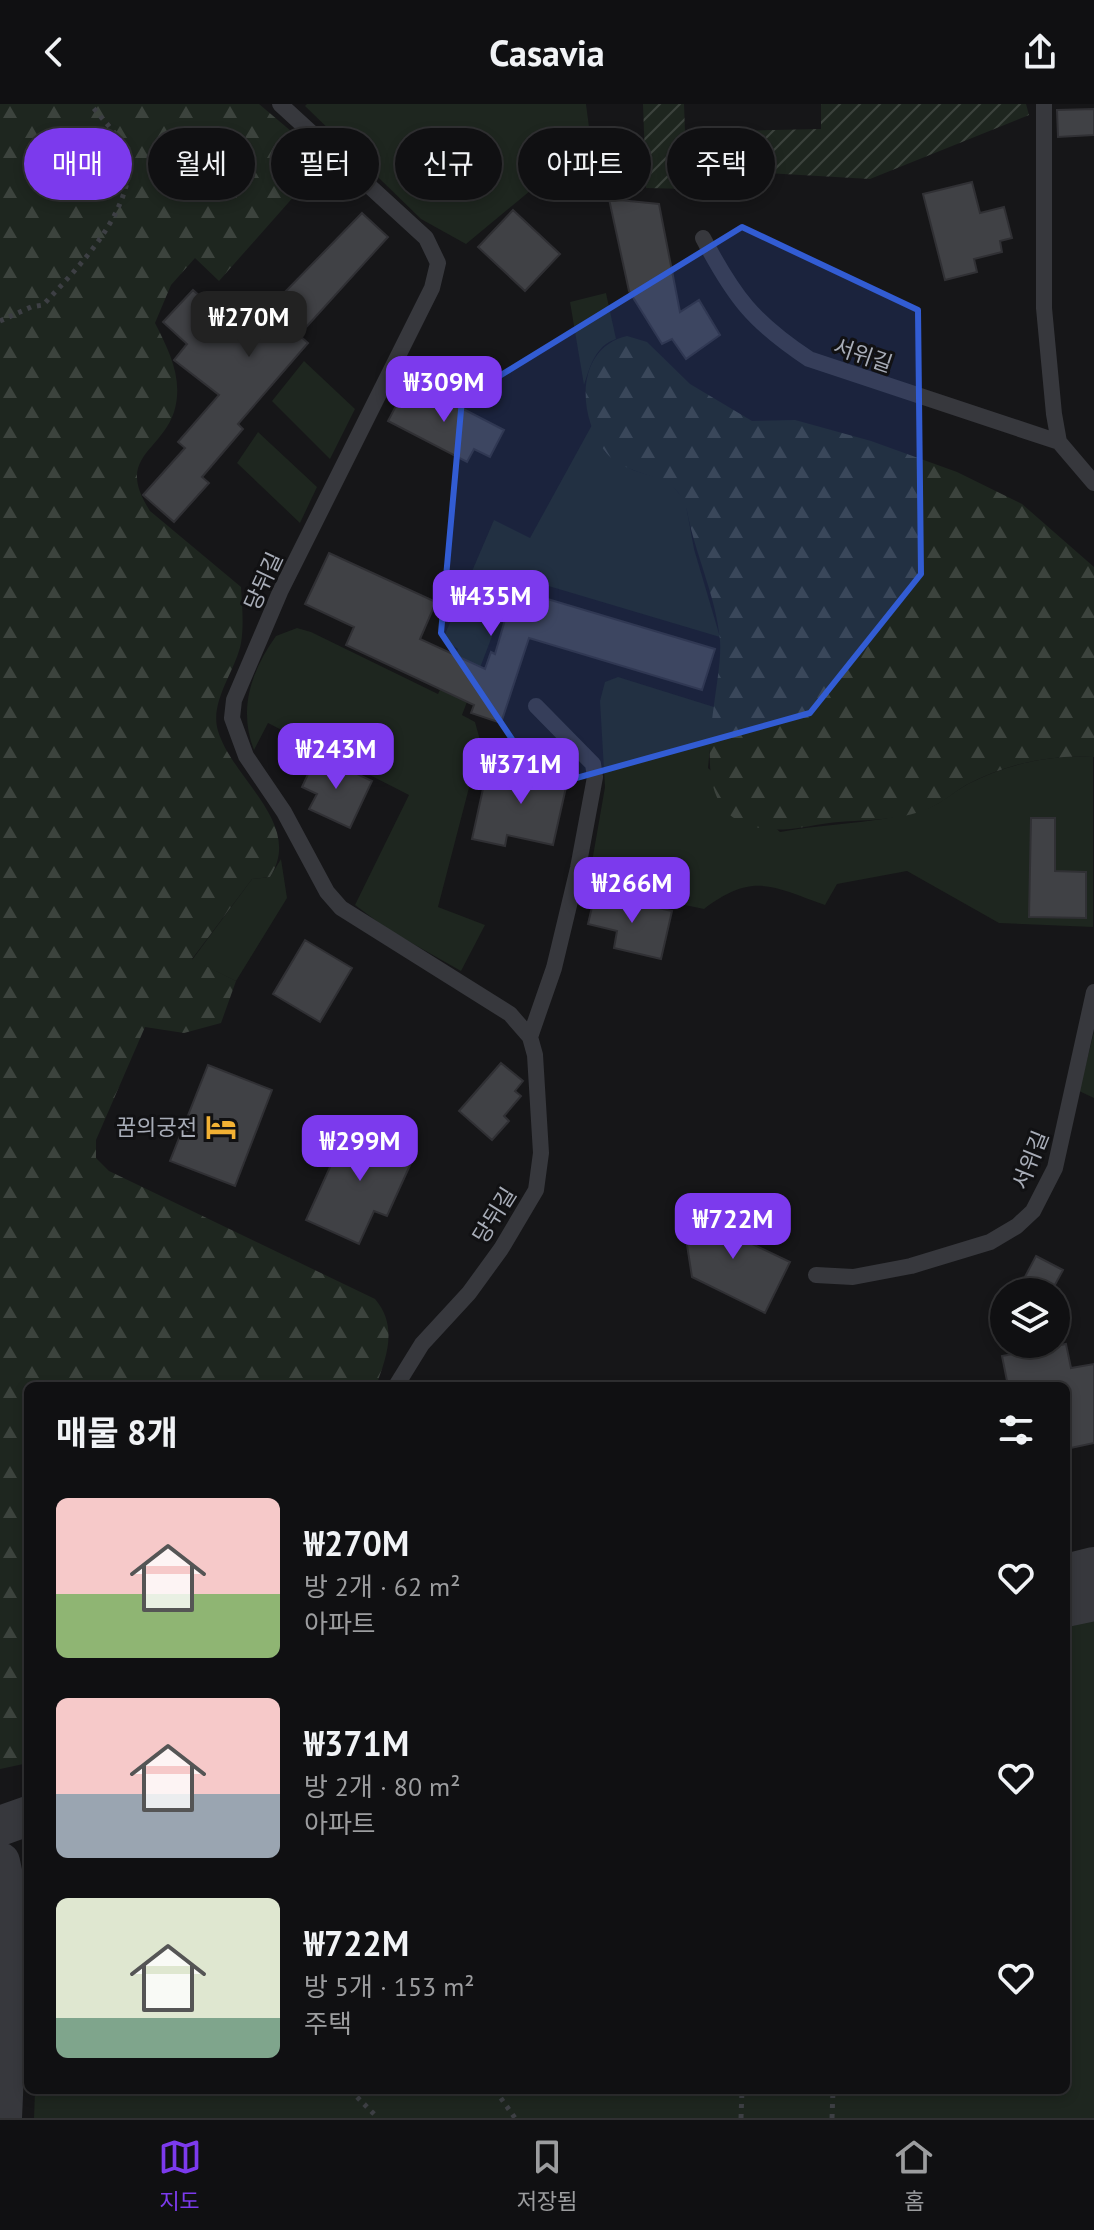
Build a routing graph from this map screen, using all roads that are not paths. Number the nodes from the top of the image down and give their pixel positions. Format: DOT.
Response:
graph roads {
  1 [pos="280,104"];
  2 [pos="1044,104"];
  3 [pos="703,238"];
  4 [pos="1059,442"];
  5 [pos="1094,483"];
  6 [pos="536,706"];
  7 [pos="1094,992"];
  8 [pos="530,1037"];
  9 [pos="816,1275"];
  10 [pos="398,1382"];
  11 [pos="1094,1567"];
  12 [pos="1070,1573"];
  13 [pos="1094,1601"];
  14 [pos="1070,1606"];
  15 [pos="24,1818"];
  16 [pos="24,1825"];
  17 [pos="0,1827"];
  18 [pos="0,1862"];
  19 [pos="2,2118"];
  1 -- 8 [label="lane, 당뒤길"];
  2 -- 4 [label="lane"];
  3 -- 4 [label="lane, 서위길"];
  4 -- 5 [label="lane"];
  6 -- 8 [label="lane, 당뒤길"];
  7 -- 9 [label="lane, 서위길"];
  8 -- 10 [label="lane, 당뒤길"];
  11 -- 12 [label="street"];
  13 -- 14 [label="street"];
  15 -- 17 [label="street"];
  16 -- 17 [label="street"];
  18 -- 19 [label="street"];
}
